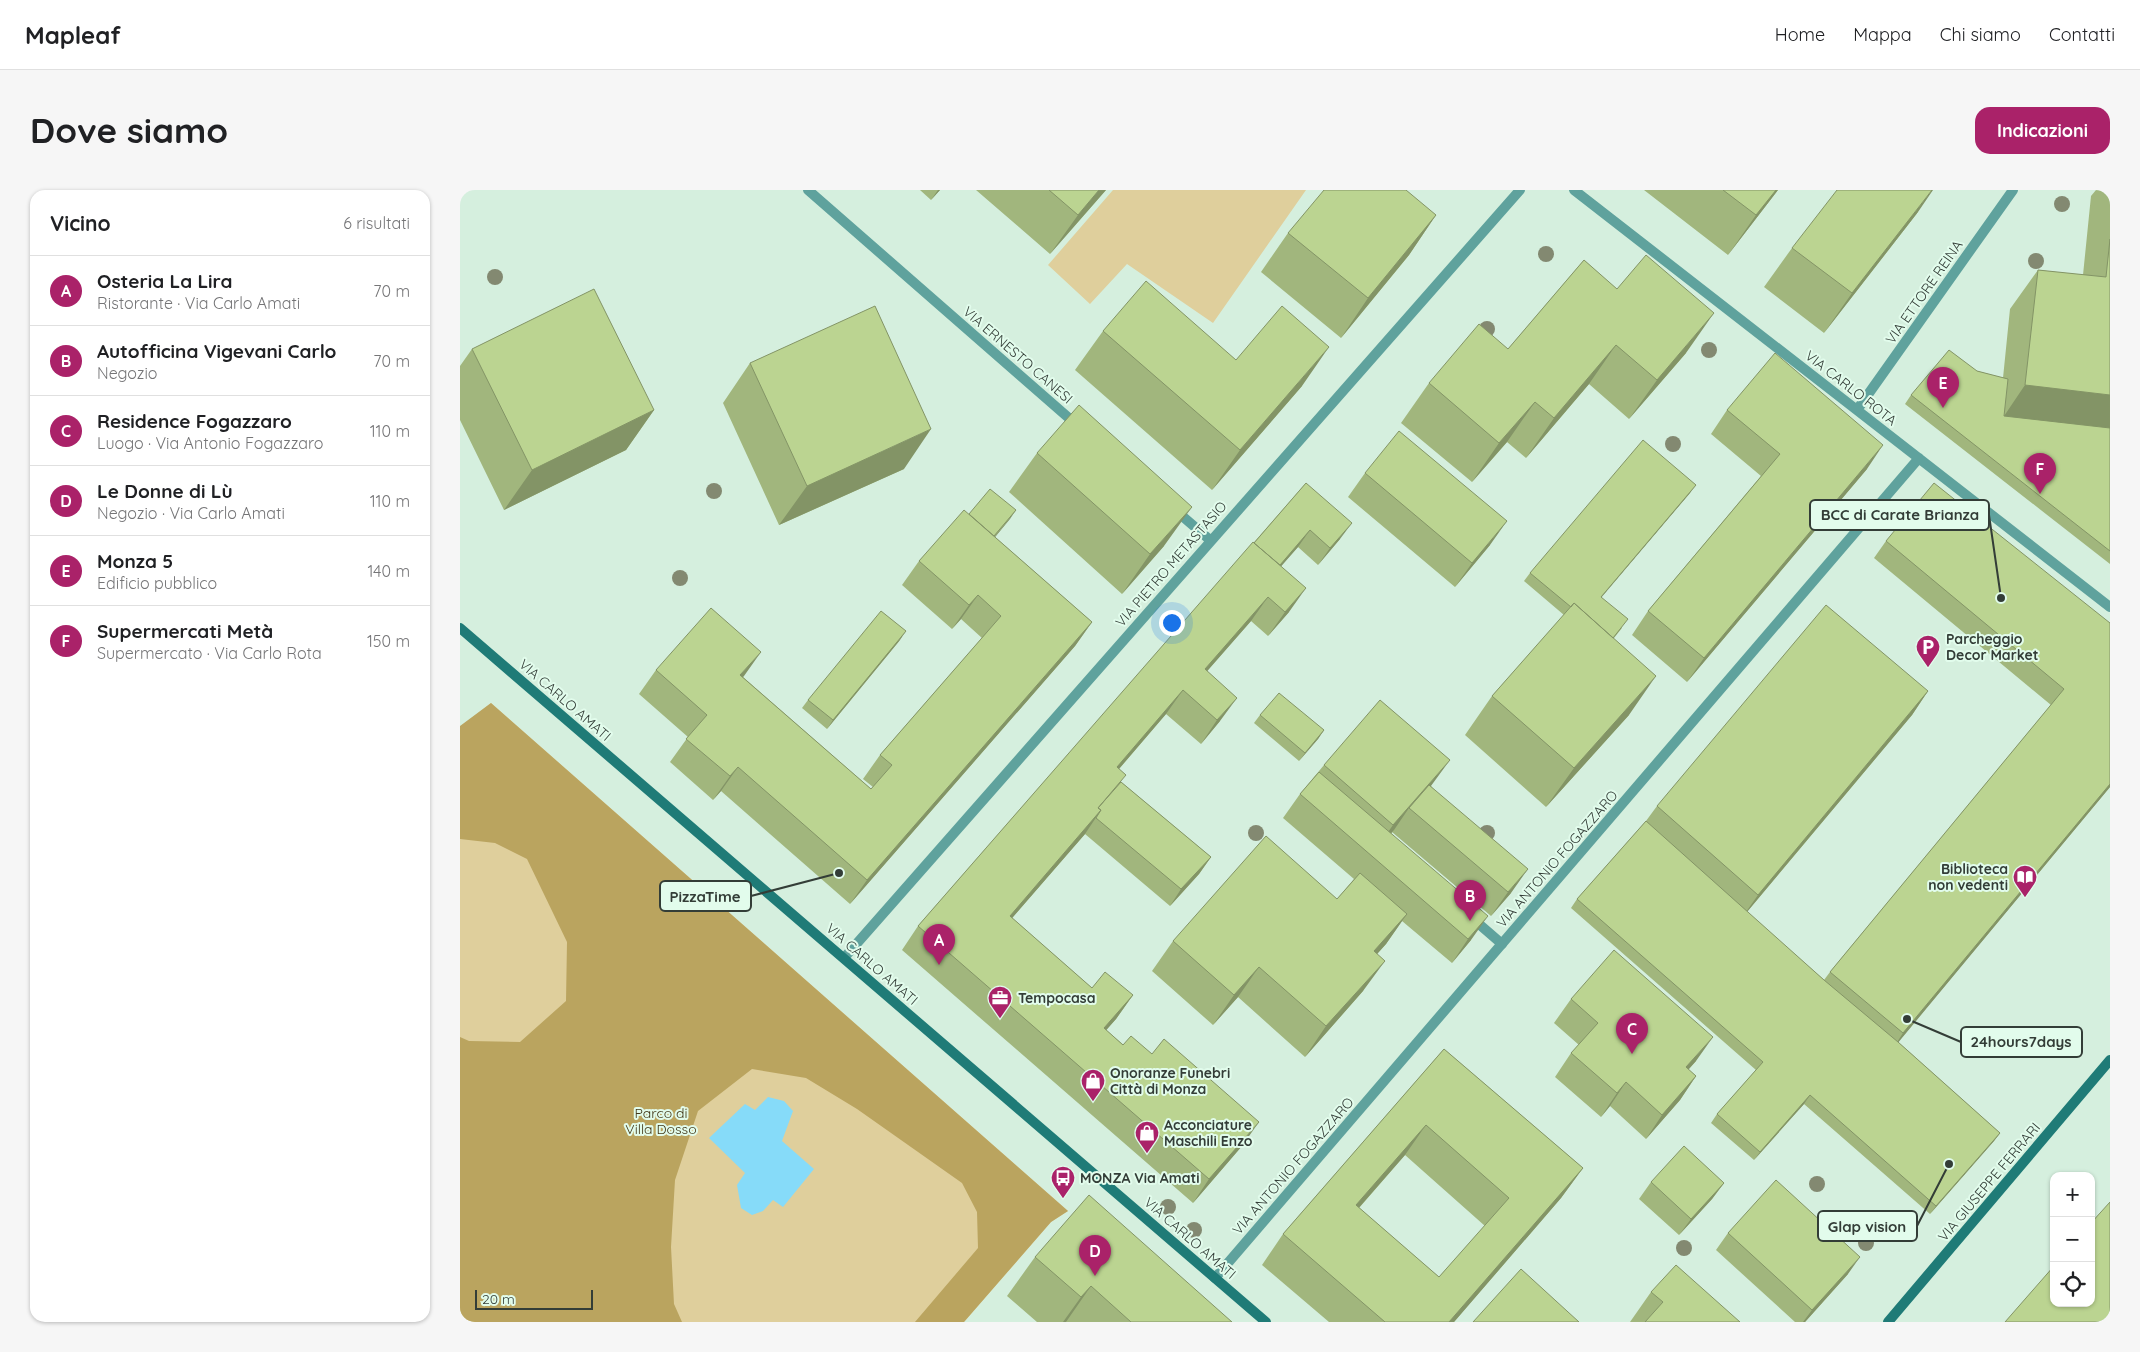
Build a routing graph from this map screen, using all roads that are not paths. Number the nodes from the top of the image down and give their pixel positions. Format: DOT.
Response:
graph roads {
  1 [pos="808,190"];
  2 [pos="1520,190"];
  3 [pos="1574,190"];
  4 [pos="2013,190"];
  5 [pos="1857,410"];
  6 [pos="1087,433"];
  7 [pos="1920,458"];
  8 [pos="1162,499"];
  9 [pos="1210,540"];
  10 [pos="2110,607"];
  11 [pos="460,628"];
  12 [pos="1466,912"];
  13 [pos="1502,944"];
  14 [pos="844,958"];
  15 [pos="2110,1060"];
  16 [pos="1215,1278"];
  17 [pos="1266,1322"];
  18 [pos="1888,1322"];
  1 -- 6 [label="street, VIA ERNESTO CANESI"];
  2 -- 9 [label="street, VIA PIETRO METASTASIO"];
  3 -- 5 [label="street, VIA CARLO ROTA"];
  4 -- 5 [label="street, VIA ETTORE REINA"];
  5 -- 7 [label="street, VIA CARLO ROTA"];
  7 -- 10 [label="street, VIA CARLO ROTA"];
  7 -- 13 [label="street, VIA ANTONIO FOGAZZARO"];
  8 -- 9 [label="street"];
  9 -- 14 [label="street, VIA PIETRO METASTASIO"];
  11 -- 14 [label="street, VIA CARLO AMATI"];
  12 -- 13 [label="street"];
  13 -- 16 [label="street, VIA ANTONIO FOGAZZARO"];
  14 -- 16 [label="street, VIA CARLO AMATI"];
  15 -- 18 [label="street, VIA GIUSEPPE FERRARI"];
  16 -- 17 [label="street, VIA CARLO AMATI"];
}
